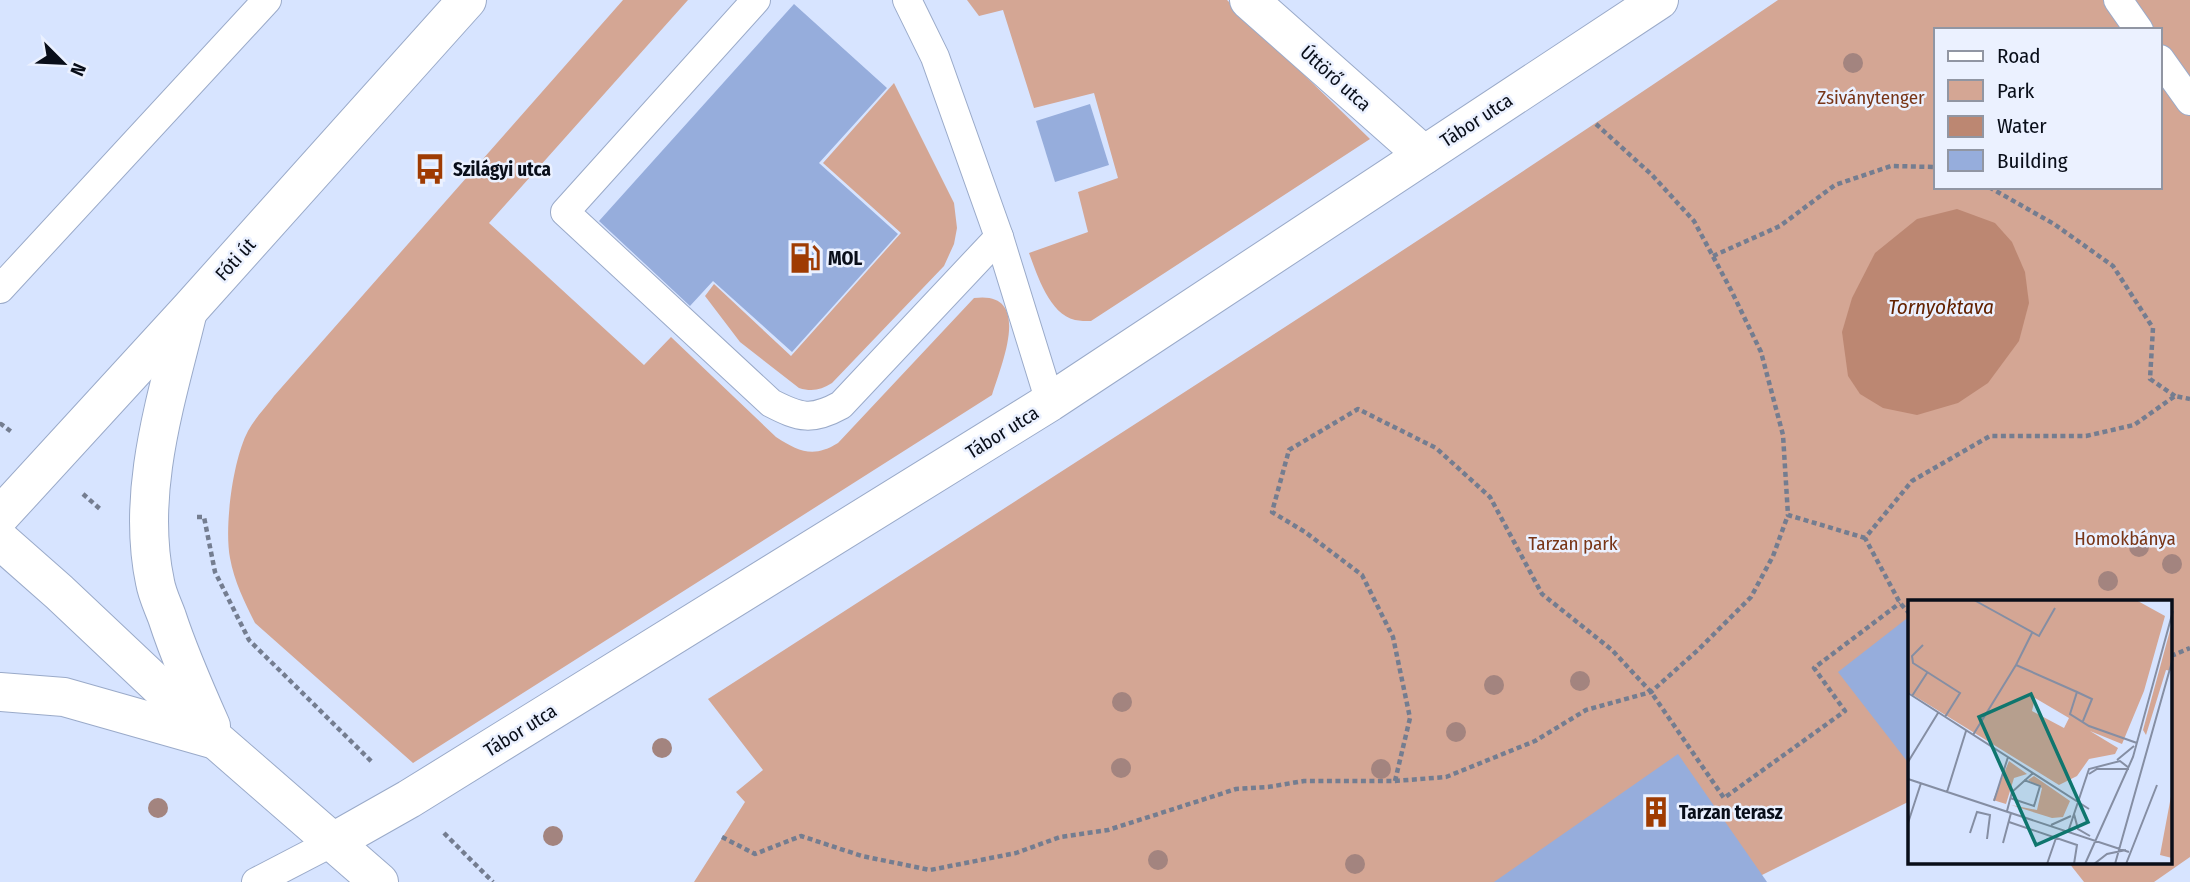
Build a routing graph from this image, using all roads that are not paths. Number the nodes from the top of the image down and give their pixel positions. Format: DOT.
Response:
graph roads {
  1 [pos="267,0"];
  2 [pos="467,0"];
  3 [pos="756,0"];
  4 [pos="907,0"];
  5 [pos="1249,0"];
  6 [pos="1659,0"];
  7 [pos="2118,0"];
  8 [pos="2138,28"];
  9 [pos="2162,62"];
  10 [pos="2190,101"];
  11 [pos="1424,155"];
  12 [pos="999,237"];
  13 [pos="0,289"];
  14 [pos="188,310"];
  15 [pos="1050,402"];
  16 [pos="0,516"];
  17 [pos="0,540"];
  18 [pos="0,692"];
  19 [pos="217,741"];
  20 [pos="332,842"];
  21 [pos="256,882"];
  22 [pos="379,882"];
  1 -- 13 [label="lane"];
  2 -- 14 [label="street, Fóti út"];
  3 -- 12 [label="lane"];
  4 -- 12 [label="lane"];
  5 -- 11 [label="street, Úttörő utca"];
  6 -- 11 [label="street, Tábor utca"];
  7 -- 8 [label="lane"];
  9 -- 10 [label="lane"];
  11 -- 15 [label="street, Tábor utca"];
  12 -- 15 [label="lane"];
  14 -- 16 [label="street, Fóti út"];
  14 -- 19 [label="street"];
  15 -- 20 [label="street, Tábor utca"];
  17 -- 19 [label="street"];
  18 -- 19 [label="street"];
  19 -- 20 [label="street"];
  20 -- 21 [label="lane"];
  20 -- 22 [label="street"];
}
